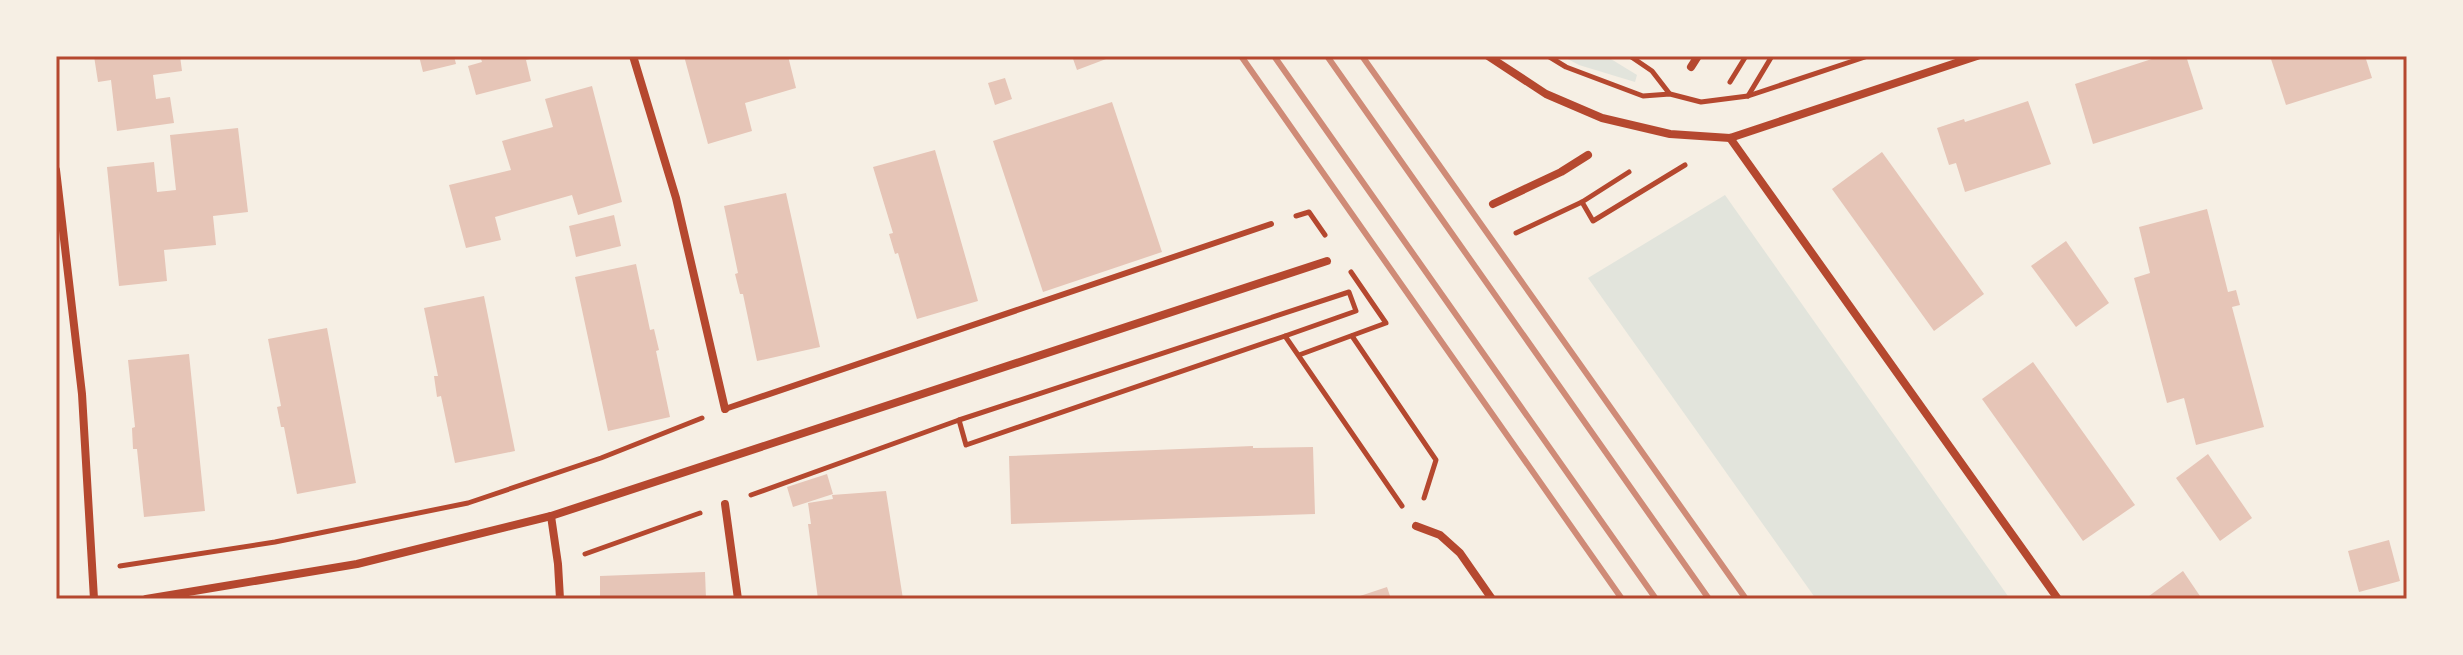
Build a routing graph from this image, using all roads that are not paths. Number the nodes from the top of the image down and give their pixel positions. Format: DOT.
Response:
graph roads {
  1 [pos="633,56"];
  2 [pos="1488,56"];
  3 [pos="1698,56"];
  4 [pos="1977,56"];
  5 [pos="1691,67"];
  6 [pos="1730,138"];
  7 [pos="1588,155"];
  8 [pos="56,170"];
  9 [pos="1493,204"];
  10 [pos="1271,224"];
  11 [pos="1327,261"];
  12 [pos="725,409"];
  13 [pos="725,504"];
  14 [pos="551,516"];
  15 [pos="1416,526"];
  16 [pos="94,599"];
  17 [pos="146,599"];
  18 [pos="560,599"];
  19 [pos="738,599"];
  20 [pos="1492,599"];
  21 [pos="2058,599"];
  1 -- 12 [label="street"];
  2 -- 6 [label="street"];
  3 -- 5 [label="street"];
  4 -- 6 [label="street"];
  6 -- 21 [label="street"];
  7 -- 9 [label="street"];
  8 -- 16 [label="street"];
  10 -- 12 [label="lane"];
  11 -- 14 [label="street"];
  13 -- 19 [label="street"];
  14 -- 17 [label="street"];
  14 -- 18 [label="street"];
  15 -- 20 [label="street"];
}
